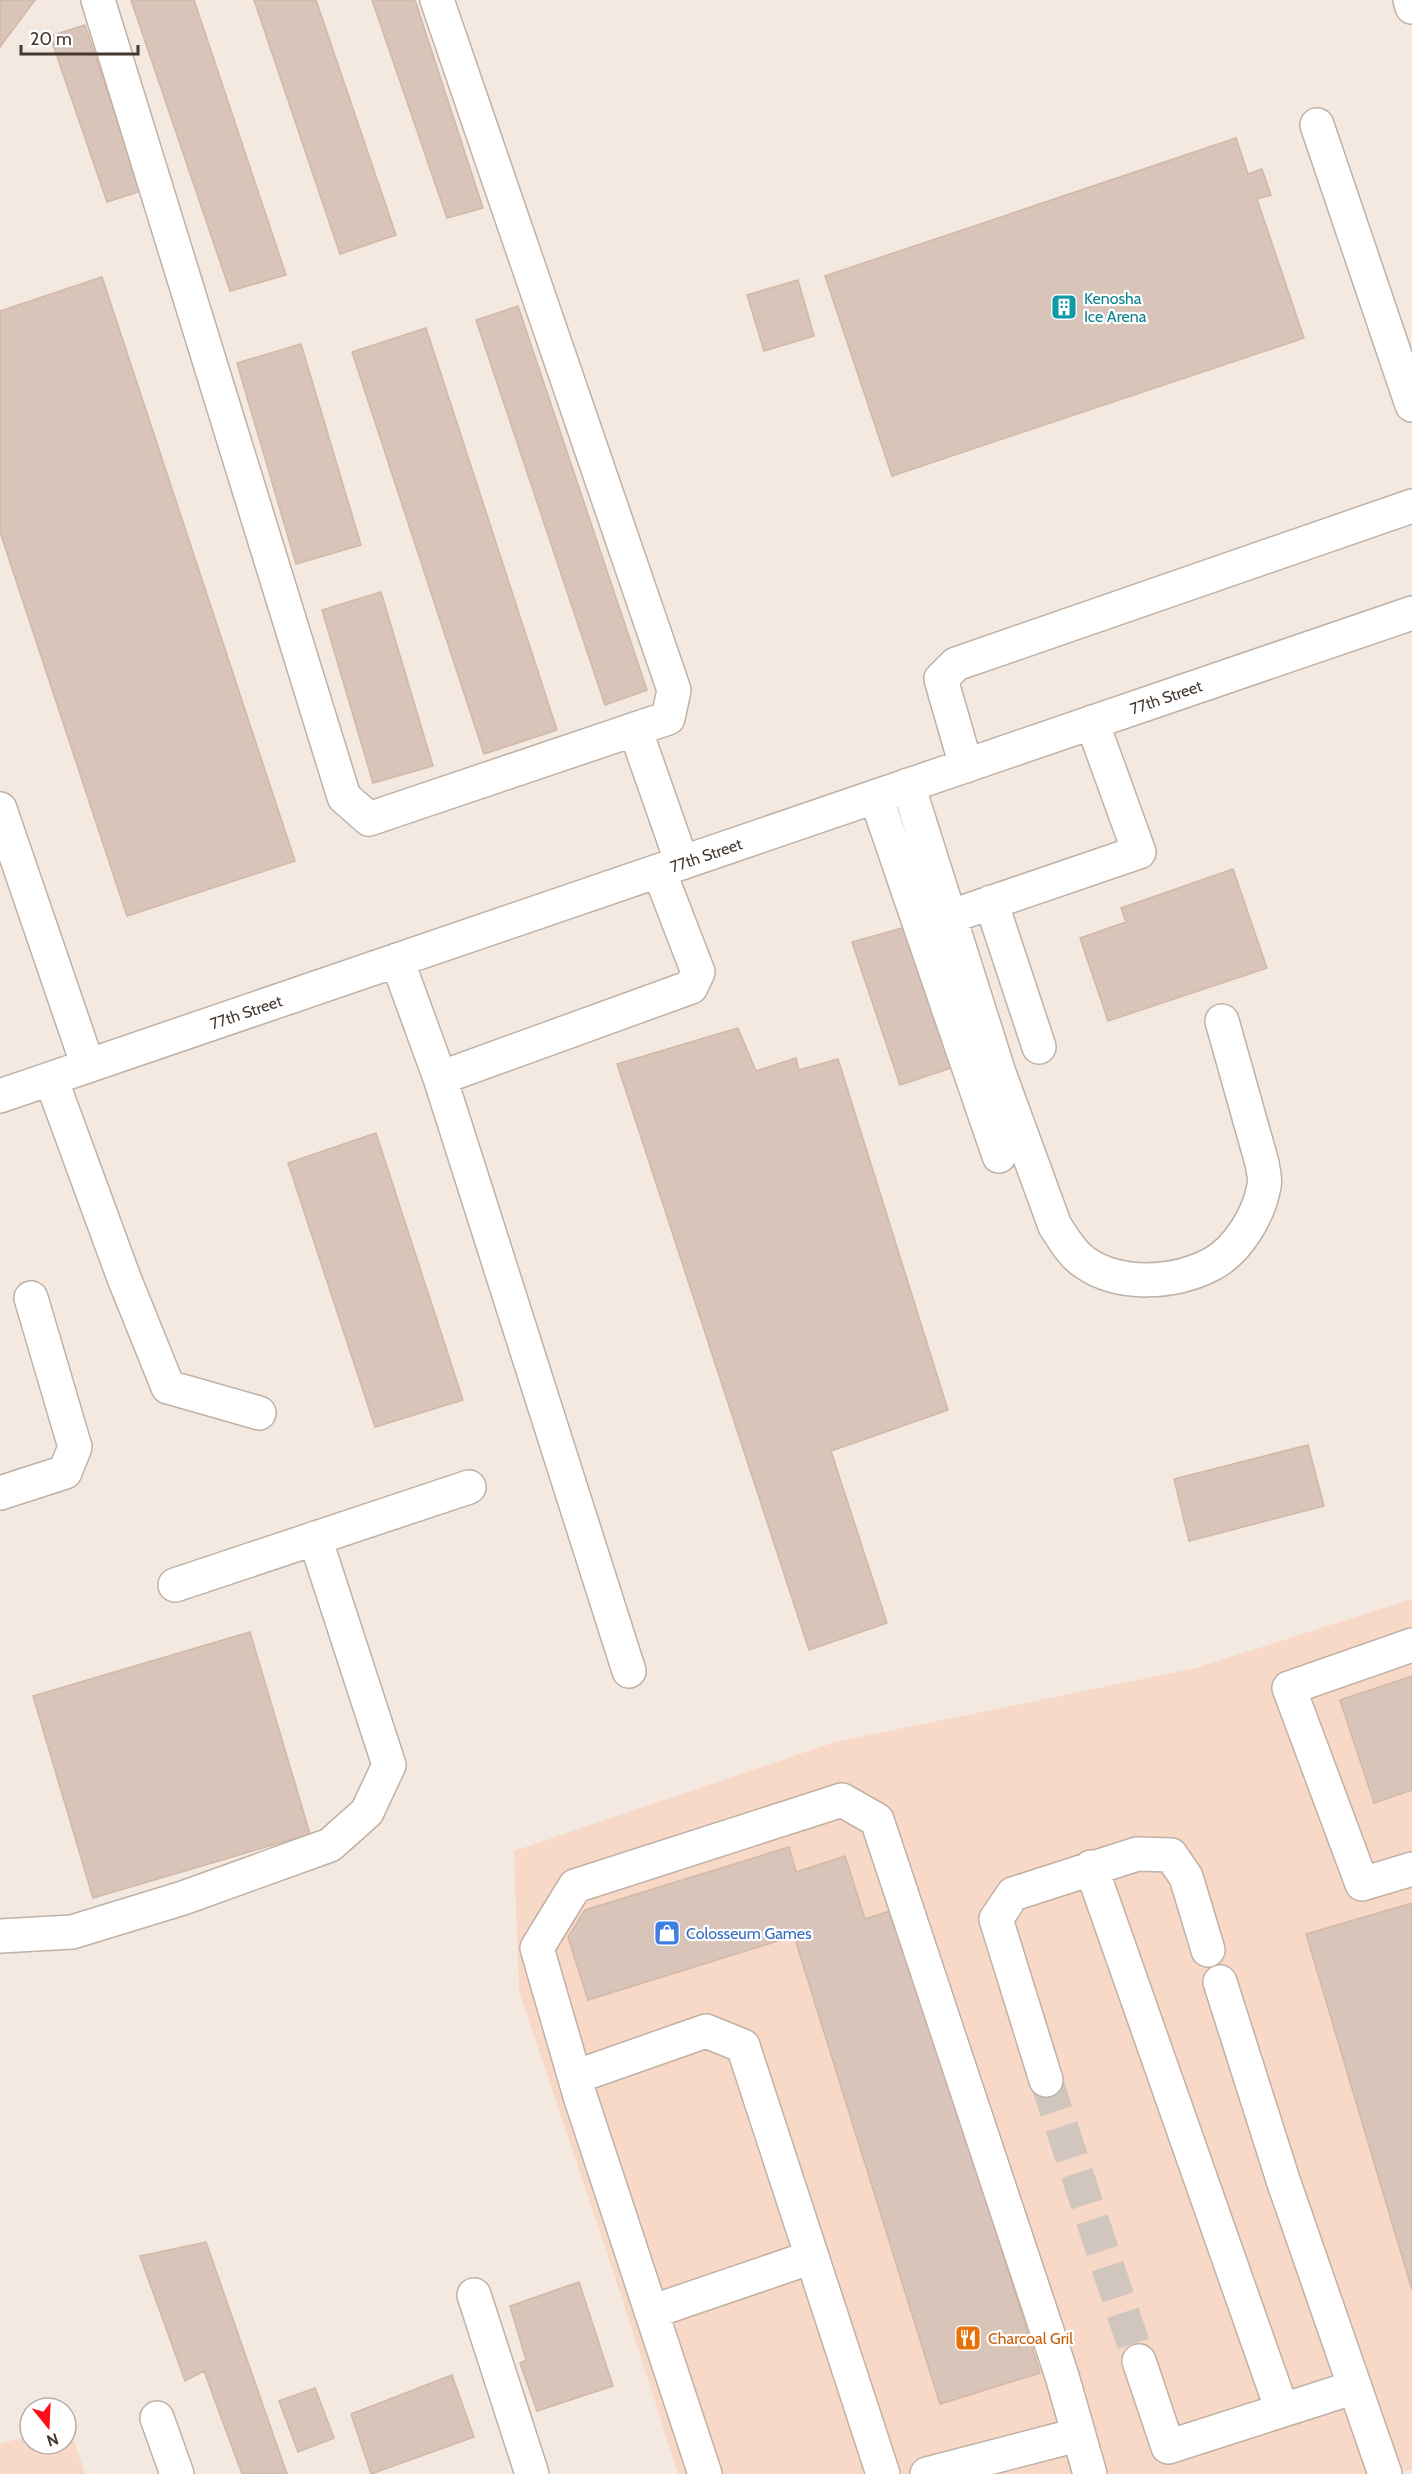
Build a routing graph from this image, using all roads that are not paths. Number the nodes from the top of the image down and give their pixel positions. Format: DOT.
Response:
graph roads {
  1 [pos="98,0"];
  2 [pos="437,0"];
  3 [pos="1410,0"];
  4 [pos="1412,7"];
  5 [pos="1317,125"];
  6 [pos="1412,405"];
  7 [pos="1412,506"];
  8 [pos="1412,613"];
  9 [pos="1092,722"];
  10 [pos="634,729"];
  11 [pos="966,766"];
  12 [pos="908,785"];
  13 [pos="876,797"];
  14 [pos="0,808"];
  15 [pos="670,867"];
  16 [pos="991,903"];
  17 [pos="950,917"];
  18 [pos="397,960"];
  19 [pos="1222,1021"];
  20 [pos="1040,1047"];
  21 [pos="88,1066"];
  22 [pos="440,1078"];
  23 [pos="51,1079"];
  24 [pos="0,1096"];
  25 [pos="999,1156"];
  26 [pos="31,1298"];
  27 [pos="259,1413"];
  28 [pos="469,1487"];
  29 [pos="0,1493"];
  30 [pos="315,1538"];
  31 [pos="175,1584"];
  32 [pos="1412,1645"];
  33 [pos="629,1671"];
  34 [pos="1091,1867"];
  35 [pos="1412,1869"];
  36 [pos="0,1936"];
  37 [pos="1208,1950"];
  38 [pos="1220,1982"];
  39 [pos="575,2077"];
  40 [pos="1046,2080"];
  41 [pos="812,2257"];
  42 [pos="474,2295"];
  43 [pos="651,2312"];
  44 [pos="1139,2361"];
  45 [pos="1355,2387"];
  46 [pos="1282,2410"];
  47 [pos="157,2418"];
  48 [pos="1077,2435"];
  49 [pos="177,2474"];
  50 [pos="532,2474"];
  51 [pos="705,2474"];
  52 [pos="883,2474"];
  53 [pos="927,2474"];
  54 [pos="1090,2474"];
  55 [pos="1385,2474"];
  1 -- 10 [label="street"];
  2 -- 10 [label="street"];
  3 -- 4 [label="street"];
  5 -- 6 [label="street"];
  7 -- 11 [label="street"];
  8 -- 9 [label="street, 77th Street"];
  9 -- 11 [label="street, 77th Street"];
  9 -- 16 [label="street"];
  10 -- 15 [label="street"];
  11 -- 12 [label="street, 77th Street"];
  12 -- 13 [label="street, 77th Street"];
  12 -- 17 [label="street"];
  13 -- 15 [label="street, 77th Street"];
  13 -- 25 [label="street"];
  14 -- 21 [label="street"];
  15 -- 18 [label="street, 77th Street"];
  15 -- 22 [label="street"];
  16 -- 17 [label="street"];
  16 -- 20 [label="street"];
  17 -- 19 [label="street"];
  18 -- 21 [label="street, 77th Street"];
  18 -- 22 [label="street"];
  21 -- 23 [label="street, 77th Street"];
  22 -- 33 [label="street"];
  23 -- 24 [label="street, 77th Street"];
  23 -- 27 [label="street"];
  26 -- 29 [label="street"];
  28 -- 30 [label="street"];
  30 -- 31 [label="street"];
  30 -- 36 [label="street"];
  32 -- 35 [label="street"];
  34 -- 37 [label="street"];
  34 -- 40 [label="street"];
  34 -- 46 [label="street"];
  38 -- 45 [label="street"];
  39 -- 41 [label="street"];
  39 -- 43 [label="street"];
  39 -- 48 [label="street"];
  41 -- 43 [label="street"];
  41 -- 52 [label="street"];
  42 -- 50 [label="street"];
  43 -- 51 [label="street"];
  44 -- 46 [label="street"];
  45 -- 46 [label="street"];
  45 -- 55 [label="street"];
  47 -- 49 [label="street"];
  48 -- 53 [label="street"];
  48 -- 54 [label="street"];
}
